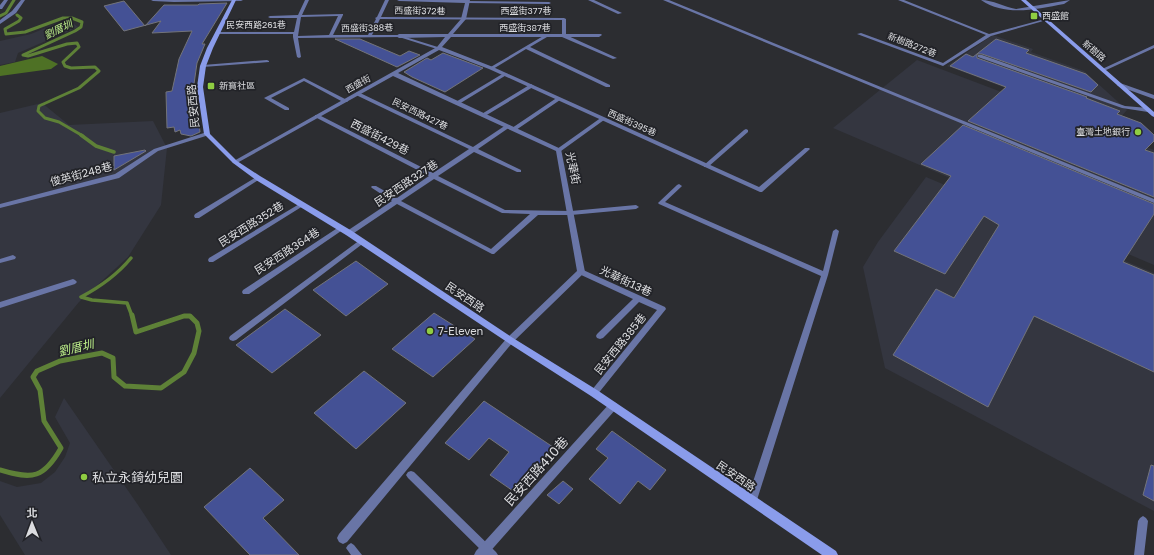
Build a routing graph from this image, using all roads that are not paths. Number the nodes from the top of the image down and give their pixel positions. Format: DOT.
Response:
graph roads {
  1 [pos="6,0"];
  2 [pos="23,0"];
  3 [pos="153,0"];
  4 [pos="234,0"];
  5 [pos="241,0"];
  6 [pos="307,0"];
  7 [pos="387,0"];
  8 [pos="399,0"];
  9 [pos="590,0"];
  10 [pos="665,0"];
  11 [pos="900,0"];
  12 [pos="983,0"];
  13 [pos="1023,0"];
  14 [pos="1068,0"];
  15 [pos="467,1"];
  16 [pos="549,3"];
  17 [pos="0,8"];
  18 [pos="1032,8"];
  19 [pos="620,13"];
  20 [pos="270,16"];
  21 [pos="299,17"];
  22 [pos="377,18"];
  23 [pos="463,19"];
  24 [pos="1046,20"];
  25 [pos="0,22"];
  26 [pos="217,33"];
  27 [pos="860,34"];
  28 [pos="295,35"];
  29 [pos="599,35"];
  30 [pos="989,35"];
  31 [pos="399,36"];
  32 [pos="450,36"];
  33 [pos="545,36"];
  34 [pos="564,36"];
  35 [pos="330,37"];
  36 [pos="369,37"];
  37 [pos="1154,46"];
  38 [pos="526,47"];
  39 [pos="439,48"];
  40 [pos="980,56"];
  41 [pos="299,57"];
  42 [pos="614,58"];
  43 [pos="267,62"];
  44 [pos="203,66"];
  45 [pos="491,68"];
  46 [pos="1102,70"];
  47 [pos="394,74"];
  48 [pos="506,74"];
  49 [pos="1120,85"];
  50 [pos="531,86"];
  51 [pos="608,86"];
  52 [pos="358,94"];
  53 [pos="1154,97"];
  54 [pos="558,99"];
  55 [pos="345,101"];
  56 [pos="456,103"];
  57 [pos="287,109"];
  58 [pos="1148,110"];
  59 [pos="483,115"];
  60 [pos="1154,115"];
  61 [pos="317,116"];
  62 [pos="602,119"];
  63 [pos="511,128"];
  64 [pos="746,131"];
  65 [pos="207,134"];
  66 [pos="807,149"];
  67 [pos="475,150"];
  68 [pos="559,150"];
  69 [pos="235,162"];
  70 [pos="706,166"];
  71 [pos="519,171"];
  72 [pos="435,175"];
  73 [pos="258,178"];
  74 [pos="679,186"];
  75 [pos="374,187"];
  76 [pos="397,201"];
  77 [pos="1154,201"];
  78 [pos="301,204"];
  79 [pos="0,206"];
  80 [pos="636,207"];
  81 [pos="537,212"];
  82 [pos="571,212"];
  83 [pos="197,216"];
  84 [pos="341,229"];
  85 [pos="836,231"];
  86 [pos="349,233"];
  87 [pos="362,242"];
  88 [pos="13,257"];
  89 [pos="211,260"];
  90 [pos="0,261"];
  91 [pos="581,272"];
  92 [pos="825,275"];
  93 [pos="73,282"];
  94 [pos="246,292"];
  95 [pos="638,298"];
  96 [pos="0,305"];
  97 [pos="662,309"];
  98 [pos="600,336"];
  99 [pos="233,338"];
  100 [pos="510,340"];
  101 [pos="594,393"];
  102 [pos="613,406"];
  103 [pos="411,475"];
  104 [pos="752,500"];
  105 [pos="1143,521"];
  106 [pos="343,538"];
  107 [pos="486,553"];
  108 [pos="832,555"];
  109 [pos="1139,555"];
  1 -- 17 [label="street"];
  2 -- 25 [label="street"];
  3 -- 4 [label="street"];
  4 -- 5 [label="street"];
  4 -- 26 [label="street, 民安西路"];
  6 -- 21 [label="lane"];
  7 -- 22 [label="lane"];
  8 -- 15 [label="street"];
  9 -- 19 [label="lane"];
  10 -- 77 [label="lane"];
  11 -- 30 [label="lane"];
  12 -- 18 [label="street"];
  13 -- 18 [label="street, 新樹路"];
  14 -- 18 [label="street"];
  15 -- 16 [label="lane"];
  15 -- 23 [label="street, 西盛街"];
  18 -- 24 [label="street, 新樹路"];
  20 -- 21 [label="lane"];
  21 -- 28 [label="lane"];
  21 -- 35 [label="lane"];
  22 -- 23 [label="lane, 西盛街372巷"];
  22 -- 36 [label="lane"];
  23 -- 32 [label="street, 西盛街"];
  23 -- 34 [label="lane, 西盛街377巷"];
  24 -- 30 [label="lane, 新樹路272巷"];
  24 -- 46 [label="street, 新樹路"];
  26 -- 28 [label="lane, 民安西路261巷"];
  26 -- 44 [label="street, 民安西路"];
  27 -- 30 [label="lane, 新樹路272巷"];
  28 -- 35 [label="lane, 西盛街388巷"];
  28 -- 41 [label="lane, 民安西路261巷"];
  29 -- 34 [label="street, 西盛街387巷"];
  31 -- 32 [label="street, 西盛街387巷"];
  31 -- 36 [label="lane, 西盛街388巷"];
  31 -- 39 [label="lane, 西盛街388巷"];
  32 -- 33 [label="street, 西盛街387巷"];
  32 -- 39 [label="street, 西盛街"];
  33 -- 34 [label="street, 西盛街387巷"];
  33 -- 38 [label="lane"];
  34 -- 42 [label="lane"];
  35 -- 36 [label="lane, 西盛街388巷"];
  37 -- 46 [label="lane"];
  38 -- 45 [label="lane"];
  38 -- 51 [label="lane"];
  39 -- 45 [label="street, 西盛街395巷"];
  39 -- 47 [label="street, 西盛街"];
  40 -- 58 [label="lane"];
  43 -- 44 [label="lane"];
  44 -- 65 [label="street, 民安西路"];
  45 -- 48 [label="street, 西盛街395巷"];
  46 -- 49 [label="street, 新樹路"];
  47 -- 52 [label="street, 西盛街"];
  47 -- 56 [label="street, 光華街"];
  48 -- 50 [label="street, 西盛街395巷"];
  48 -- 56 [label="lane"];
  49 -- 53 [label="street"];
  49 -- 58 [label="street, 新樹路"];
  50 -- 54 [label="street, 西盛街395巷"];
  50 -- 59 [label="lane"];
  52 -- 55 [label="street, 西盛街"];
  52 -- 67 [label="lane, 民安西路427巷"];
  54 -- 62 [label="street, 西盛街395巷"];
  54 -- 63 [label="lane, 民安西路327巷"];
  55 -- 57 [label="lane"];
  55 -- 61 [label="street, 西盛街"];
  56 -- 59 [label="street, 光華街"];
  58 -- 60 [label="street, 新樹路"];
  59 -- 63 [label="street, 光華街"];
  61 -- 69 [label="street, 西盛街"];
  61 -- 72 [label="lane, 西盛街429巷"];
  62 -- 68 [label="lane"];
  62 -- 70 [label="street, 西盛街395巷"];
  63 -- 67 [label="lane, 民安西路327巷"];
  63 -- 68 [label="street, 光華街"];
  64 -- 70 [label="lane"];
  65 -- 69 [label="street, 民安西路"];
  65 -- 79 [label="street, 俊英街248巷"];
  66 -- 70 [label="street, 西盛街395巷"];
  67 -- 71 [label="lane, 民安西路427巷"];
  67 -- 72 [label="lane, 民安西路327巷"];
  68 -- 82 [label="street, 光華街"];
  69 -- 73 [label="street, 民安西路"];
  72 -- 76 [label="lane, 民安西路327巷"];
  72 -- 81 [label="lane, 西盛街429巷"];
  73 -- 78 [label="street, 民安西路"];
  73 -- 83 [label="lane"];
  74 -- 92 [label="lane"];
  75 -- 76 [label="lane"];
  76 -- 81 [label="lane"];
  76 -- 86 [label="lane, 民安西路327巷"];
  78 -- 84 [label="street, 民安西路"];
  78 -- 89 [label="lane, 民安西路352巷"];
  80 -- 82 [label="lane, 西盛街429巷"];
  81 -- 82 [label="lane, 西盛街429巷"];
  82 -- 91 [label="street, 光華街"];
  84 -- 86 [label="street, 民安西路"];
  84 -- 94 [label="lane, 民安西路364巷"];
  85 -- 92 [label="lane"];
  86 -- 87 [label="street, 民安西路"];
  87 -- 99 [label="lane"];
  87 -- 100 [label="street, 民安西路"];
  88 -- 90 [label="lane"];
  91 -- 95 [label="lane, 光華街13巷"];
  91 -- 100 [label="street"];
  92 -- 104 [label="lane"];
  93 -- 96 [label="lane"];
  95 -- 97 [label="lane, 光華街13巷"];
  95 -- 98 [label="lane"];
  97 -- 101 [label="lane, 民安西路385巷"];
  100 -- 101 [label="street, 民安西路"];
  100 -- 106 [label="street"];
  101 -- 102 [label="street, 民安西路"];
  102 -- 104 [label="street, 民安西路"];
  102 -- 107 [label="street, 民安西路410巷"];
  103 -- 107 [label="lane"];
  104 -- 108 [label="street, 民安西路"];
  105 -- 109 [label="lane"];
}
